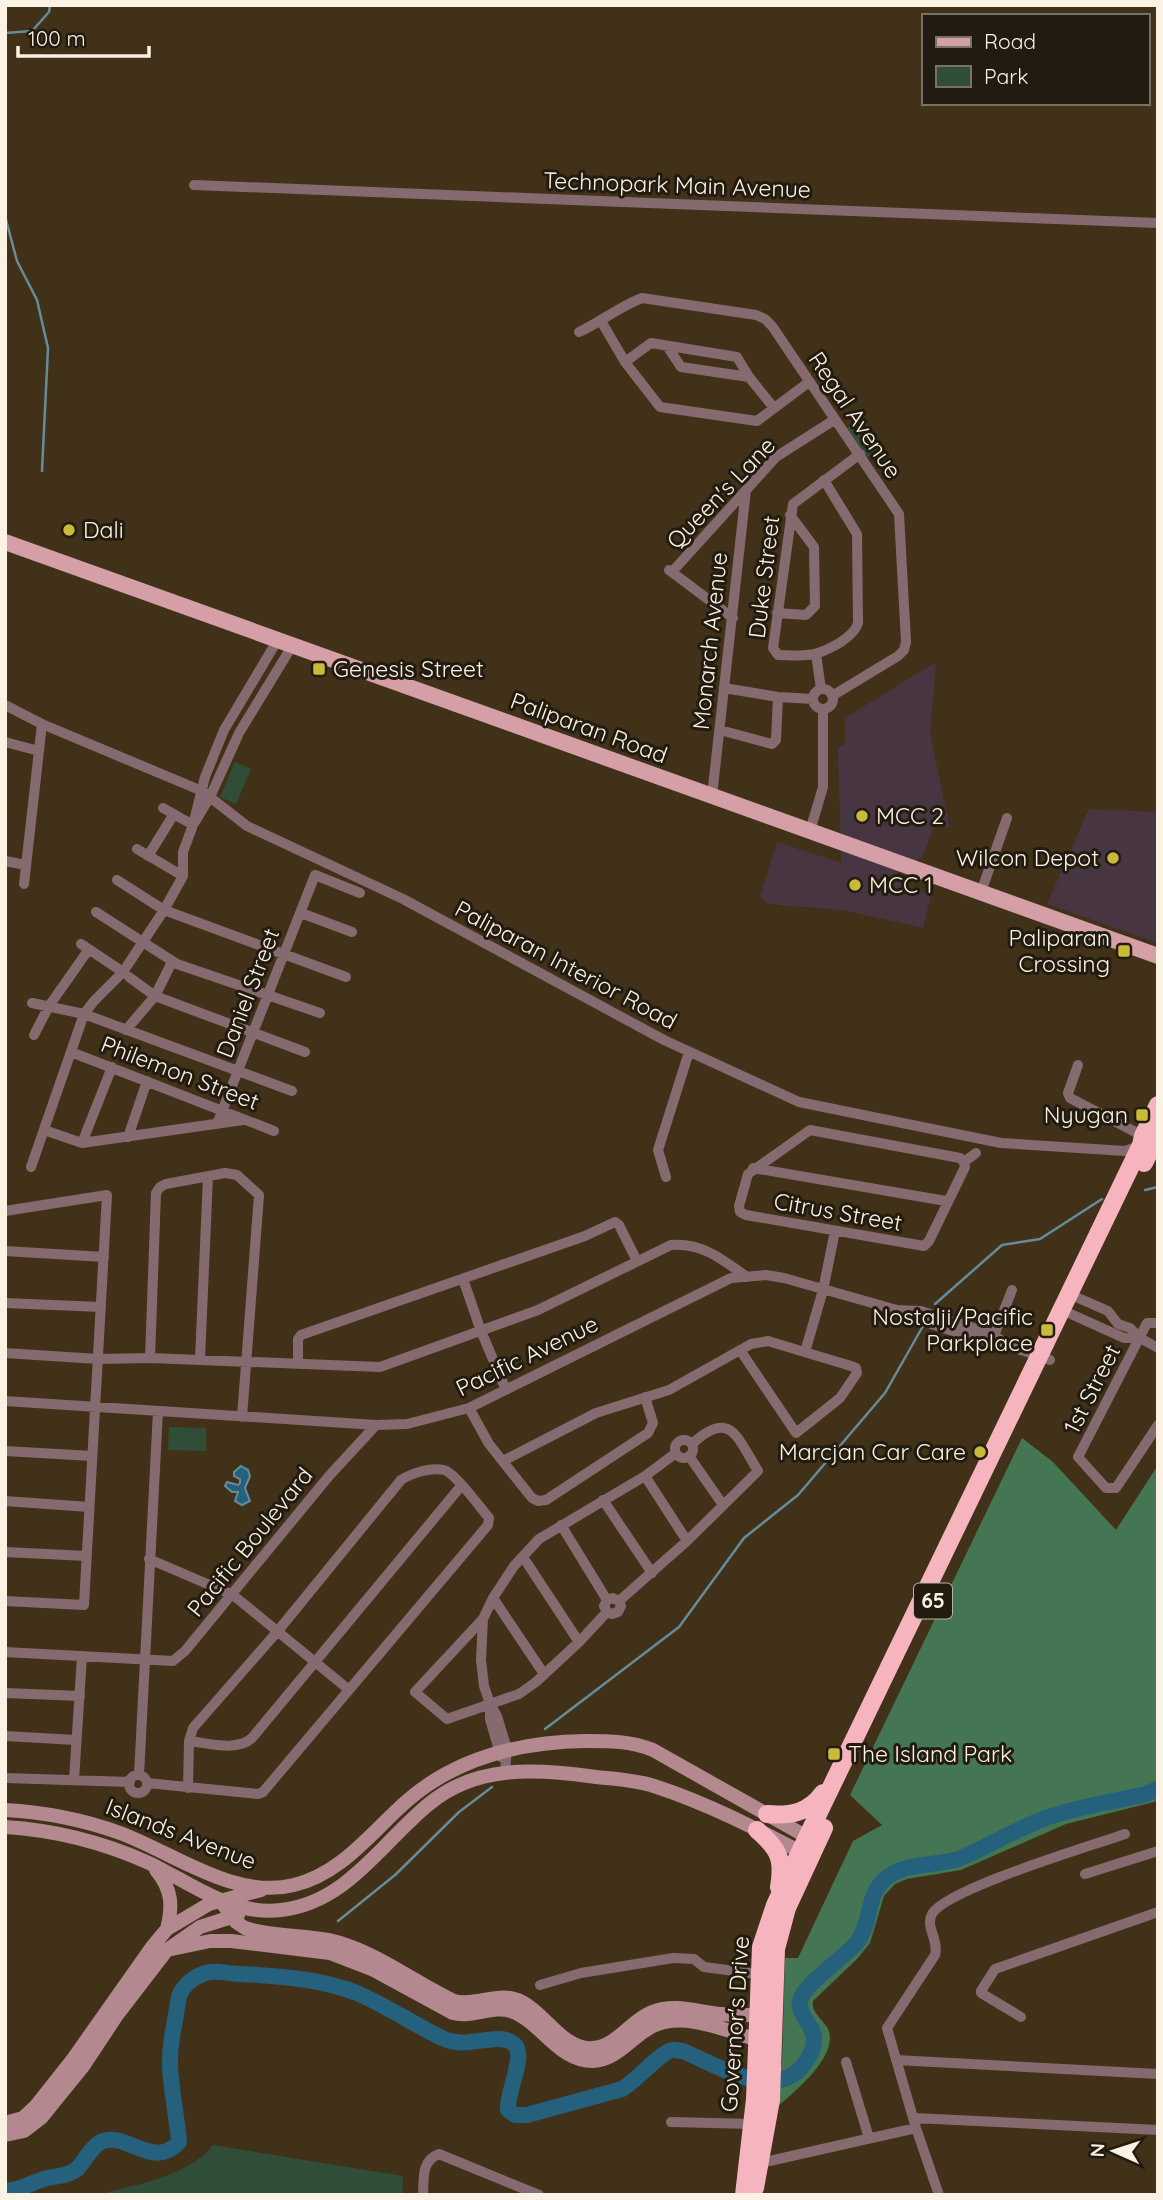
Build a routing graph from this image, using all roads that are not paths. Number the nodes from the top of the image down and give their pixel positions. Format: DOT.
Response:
graph roads {
  1 [pos="194,186"];
  2 [pos="1158,223"];
  3 [pos="601,321"];
  4 [pos="579,332"];
  5 [pos="667,346"];
  6 [pos="625,362"];
  7 [pos="750,377"];
  8 [pos="809,382"];
  9 [pos="774,408"];
  10 [pos="834,420"];
  11 [pos="860,454"];
  12 [pos="824,480"];
  13 [pos="746,490"];
  14 [pos="790,515"];
  15 [pos="5,542"];
  16 [pos="777,613"];
  17 [pos="733,618"];
  18 [pos="285,644"];
  19 [pos="816,654"];
  20 [pos="724,688"];
  21 [pos="821,689"];
  22 [pos="246,693"];
  23 [pos="832,696"];
  24 [pos="778,697"];
  25 [pos="813,699"];
  26 [pos="258,701"];
  27 [pos="5,705"];
  28 [pos="823,709"];
  29 [pos="42,724"];
  30 [pos="720,730"];
  31 [pos="5,742"];
  32 [pos="39,751"];
  33 [pos="206,794"];
  34 [pos="712,796"];
  35 [pos="163,808"];
  36 [pos="174,814"];
  37 [pos="1007,818"];
  38 [pos="193,825"];
  39 [pos="807,830"];
  40 [pos="137,849"];
  41 [pos="148,856"];
  42 [pos="5,861"];
  43 [pos="26,864"];
  44 [pos="183,876"];
  45 [pos="117,880"];
  46 [pos="24,884"];
  47 [pos="360,892"];
  48 [pos="981,892"];
  49 [pos="164,910"];
  50 [pos="96,912"];
  51 [pos="301,913"];
  52 [pos="352,932"];
  53 [pos="142,943"];
  54 [pos="282,955"];
  55 [pos="1158,956"];
  56 [pos="172,962"];
  57 [pos="126,975"];
  58 [pos="346,977"];
  59 [pos="268,994"];
  60 [pos="155,996"];
  61 [pos="32,1003"];
  62 [pos="49,1006"];
  63 [pos="320,1013"];
  64 [pos="84,1014"];
  65 [pos="127,1030"];
  66 [pos="253,1032"];
  67 [pos="34,1035"];
  68 [pos="71,1052"];
  69 [pos="305,1052"];
  70 [pos="688,1052"];
  71 [pos="1078,1065"];
  72 [pos="112,1067"];
  73 [pos="238,1071"];
  74 [pos="147,1081"];
  75 [pos="292,1091"];
  76 [pos="1158,1105"];
  77 [pos="222,1110"];
  78 [pos="246,1120"];
  79 [pos="217,1124"];
  80 [pos="44,1130"];
  81 [pos="274,1131"];
  82 [pos="128,1137"];
  83 [pos="82,1143"];
  84 [pos="1150,1143"];
  85 [pos="976,1153"];
  86 [pos="965,1164"];
  87 [pos="31,1167"];
  88 [pos="753,1168"];
  89 [pos="208,1177"];
  90 [pos="666,1177"];
  91 [pos="946,1201"];
  92 [pos="5,1210"];
  93 [pos="835,1231"];
  94 [pos="5,1251"];
  95 [pos="104,1257"];
  96 [pos="637,1261"];
  97 [pos="747,1277"];
  98 [pos="463,1279"];
  99 [pos="822,1290"];
  100 [pos="1012,1290"];
  101 [pos="5,1303"];
  102 [pos="1070,1304"];
  103 [pos="101,1307"];
  104 [pos="1158,1323"];
  105 [pos="481,1331"];
  106 [pos="1140,1338"];
  107 [pos="993,1339"];
  108 [pos="1158,1349"];
  109 [pos="740,1350"];
  110 [pos="805,1352"];
  111 [pos="5,1353"];
  112 [pos="150,1358"];
  113 [pos="1044,1358"];
  114 [pos="98,1359"];
  115 [pos="200,1359"];
  116 [pos="246,1363"];
  117 [pos="298,1364"];
  118 [pos="506,1390"];
  119 [pos="645,1397"];
  120 [pos="5,1401"];
  121 [pos="95,1406"];
  122 [pos="470,1408"];
  123 [pos="158,1411"];
  124 [pos="242,1417"];
  125 [pos="376,1425"];
  126 [pos="1158,1425"];
  127 [pos="692,1444"];
  128 [pos="5,1451"];
  129 [pos="677,1453"];
  130 [pos="92,1456"];
  131 [pos="689,1456"];
  132 [pos="503,1461"];
  133 [pos="645,1476"];
  134 [pos="461,1486"];
  135 [pos="603,1500"];
  136 [pos="5,1501"];
  137 [pos="723,1505"];
  138 [pos="89,1507"];
  139 [pos="561,1525"];
  140 [pos="687,1541"];
  141 [pos="5,1552"];
  142 [pos="87,1556"];
  143 [pos="523,1557"];
  144 [pos="149,1559"];
  145 [pos="652,1573"];
  146 [pos="233,1595"];
  147 [pos="493,1598"];
  148 [pos="607,1600"];
  149 [pos="5,1601"];
  150 [pos="619,1601"];
  151 [pos="607,1612"];
  152 [pos="483,1619"];
  153 [pos="277,1632"];
  154 [pos="579,1642"];
  155 [pos="5,1652"];
  156 [pos="82,1656"];
  157 [pos="143,1661"];
  158 [pos="314,1662"];
  159 [pos="544,1674"];
  160 [pos="348,1689"];
  161 [pos="5,1693"];
  162 [pos="80,1696"];
  163 [pos="490,1704"];
  164 [pos="5,1736"];
  165 [pos="76,1740"];
  166 [pos="189,1741"];
  167 [pos="503,1750"];
  168 [pos="839,1770"];
  169 [pos="505,1771"];
  170 [pos="5,1778"];
  171 [pos="134,1779"];
  172 [pos="74,1780"];
  173 [pos="147,1783"];
  174 [pos="188,1788"];
  175 [pos="7,1810"];
  176 [pos="767,1814"];
  177 [pos="7,1827"];
  178 [pos="757,1830"];
  179 [pos="1125,1835"];
  180 [pos="809,1847"];
  181 [pos="1158,1851"];
  182 [pos="150,1864"];
  183 [pos="196,1867"];
  184 [pos="1085,1874"];
  185 [pos="266,1889"];
  186 [pos="220,1900"];
  187 [pos="775,1905"];
  188 [pos="261,1911"];
  189 [pos="1158,1912"];
  190 [pos="230,1917"];
  191 [pos="210,1923"];
  192 [pos="167,1929"];
  193 [pos="236,1941"];
  194 [pos="167,1951"];
  195 [pos="767,1975"];
  196 [pos="540,1985"];
  197 [pos="759,2015"];
  198 [pos="697,2017"];
  199 [pos="1021,2017"];
  200 [pos="758,2040"];
  201 [pos="896,2060"];
  202 [pos="765,2062"];
  203 [pos="846,2062"];
  204 [pos="1158,2074"];
  205 [pos="763,2099"];
  206 [pos="671,2122"];
  207 [pos="5,2123"];
  208 [pos="915,2123"];
  209 [pos="752,2124"];
  210 [pos="1158,2130"];
  211 [pos="5,2135"];
  212 [pos="869,2137"];
  213 [pos="753,2160"];
  214 [pos="423,2195"];
  215 [pos="539,2195"];
  216 [pos="744,2195"];
  217 [pos="754,2195"];
  218 [pos="939,2195"];
  1 -- 2 [label="street, Technopark Main Avenue"];
  3 -- 4 [label="street, Regal Avenue"];
  3 -- 6 [label="street"];
  3 -- 8 [label="street, Regal Avenue"];
  5 -- 6 [label="street"];
  5 -- 7 [label="street"];
  5 -- 7 [label="street"];
  6 -- 9 [label="street"];
  7 -- 9 [label="street"];
  8 -- 9 [label="street"];
  8 -- 10 [label="street, Regal Avenue"];
  10 -- 11 [label="street, Regal Avenue"];
  10 -- 13 [label="street, Queen's Lane"];
  11 -- 12 [label="street, Duke Street"];
  11 -- 23 [label="street, Regal Avenue"];
  12 -- 14 [label="street, Duke Street"];
  12 -- 19 [label="street"];
  13 -- 17 [label="street, Monarch Avenue"];
  13 -- 17 [label="street, Queen's Lane"];
  14 -- 16 [label="street, Duke Street"];
  14 -- 16 [label="street"];
  15 -- 18 [label="main road, Paliparan Road"];
  16 -- 19 [label="street, Duke Street"];
  17 -- 20 [label="street, Monarch Avenue"];
  18 -- 22 [label="street"];
  18 -- 26 [label="street"];
  18 -- 34 [label="main road, Paliparan Road"];
  19 -- 21 [label="street"];
  20 -- 24 [label="street"];
  20 -- 30 [label="street, Monarch Avenue"];
  21 -- 23 [label="street"];
  21 -- 25 [label="street"];
  22 -- 26 [label="street"];
  22 -- 33 [label="street"];
  23 -- 28 [label="street"];
  24 -- 25 [label="street"];
  24 -- 30 [label="street"];
  25 -- 28 [label="street"];
  26 -- 33 [label="street"];
  27 -- 29 [label="street, Paliparan Interior Road"];
  28 -- 39 [label="street"];
  29 -- 32 [label="street"];
  29 -- 33 [label="street, Paliparan Interior Road"];
  30 -- 34 [label="street, Monarch Avenue"];
  31 -- 32 [label="street"];
  32 -- 43 [label="street"];
  33 -- 38 [label="street"];
  33 -- 70 [label="street, Paliparan Interior Road"];
  34 -- 39 [label="main road, Paliparan Road"];
  35 -- 36 [label="street"];
  36 -- 38 [label="street"];
  36 -- 41 [label="street"];
  37 -- 48 [label="street"];
  38 -- 44 [label="street"];
  39 -- 48 [label="main road, Paliparan Road"];
  40 -- 41 [label="street"];
  41 -- 44 [label="street"];
  42 -- 43 [label="street"];
  43 -- 46 [label="street"];
  44 -- 49 [label="street"];
  45 -- 49 [label="street"];
  47 -- 51 [label="street, Daniel Street"];
  48 -- 55 [label="main road, Paliparan Road"];
  49 -- 53 [label="street"];
  49 -- 54 [label="street"];
  50 -- 53 [label="street"];
  51 -- 52 [label="street"];
  51 -- 54 [label="street, Daniel Street"];
  53 -- 56 [label="street"];
  53 -- 57 [label="street"];
  54 -- 58 [label="street"];
  54 -- 59 [label="street, Daniel Street"];
  56 -- 59 [label="street"];
  56 -- 60 [label="street"];
  57 -- 60 [label="street"];
  57 -- 62 [label="street"];
  57 -- 64 [label="street"];
  59 -- 63 [label="street"];
  59 -- 66 [label="street, Daniel Street"];
  60 -- 65 [label="street"];
  60 -- 66 [label="street"];
  61 -- 62 [label="street"];
  62 -- 64 [label="street"];
  62 -- 67 [label="street"];
  64 -- 65 [label="street"];
  64 -- 68 [label="street"];
  65 -- 73 [label="street"];
  66 -- 69 [label="street"];
  66 -- 73 [label="street, Daniel Street"];
  68 -- 72 [label="street, Philemon Street"];
  68 -- 80 [label="street"];
  70 -- 84 [label="street, Paliparan Interior Road"];
  70 -- 90 [label="street"];
  71 -- 84 [label="street"];
  72 -- 74 [label="street, Philemon Street"];
  72 -- 83 [label="street"];
  73 -- 75 [label="street"];
  73 -- 77 [label="street, Daniel Street"];
  74 -- 77 [label="street, Philemon Street"];
  74 -- 82 [label="street"];
  76 -- 84 [label="highway, Governor's Drive / 65"];
  77 -- 78 [label="street, Philemon Street"];
  77 -- 79 [label="street, Daniel Street"];
  78 -- 79 [label="street"];
  78 -- 81 [label="street, Philemon Street"];
  79 -- 82 [label="street"];
  80 -- 83 [label="street"];
  80 -- 87 [label="street"];
  82 -- 83 [label="street"];
  84 -- 102 [label="highway, Governor's Drive / 65"];
  85 -- 86 [label="street"];
  86 -- 88 [label="street"];
  86 -- 91 [label="street"];
  88 -- 91 [label="street"];
  88 -- 93 [label="street, Citrus Street"];
  89 -- 112 [label="street"];
  89 -- 115 [label="street"];
  89 -- 116 [label="street"];
  91 -- 93 [label="street, Citrus Street"];
  92 -- 95 [label="street"];
  93 -- 99 [label="street"];
  94 -- 95 [label="street"];
  95 -- 103 [label="street"];
  96 -- 97 [label="street"];
  96 -- 98 [label="street"];
  96 -- 105 [label="street"];
  97 -- 99 [label="street, Pacific Avenue"];
  97 -- 118 [label="street, Pacific Avenue"];
  98 -- 105 [label="street"];
  98 -- 117 [label="street"];
  99 -- 107 [label="street, Pacific Avenue"];
  99 -- 110 [label="street"];
  100 -- 107 [label="street"];
  101 -- 103 [label="street"];
  102 -- 106 [label="street"];
  102 -- 106 [label="street"];
  102 -- 113 [label="highway, Governor's Drive / 65"];
  103 -- 114 [label="street"];
  104 -- 106 [label="street"];
  105 -- 117 [label="street"];
  105 -- 118 [label="street"];
  106 -- 108 [label="street"];
  106 -- 126 [label="street, 1st Street"];
  107 -- 113 [label="street, Pacific Avenue"];
  109 -- 110 [label="street"];
  109 -- 110 [label="street"];
  109 -- 119 [label="street"];
  111 -- 114 [label="street"];
  112 -- 114 [label="street"];
  112 -- 115 [label="street"];
  113 -- 168 [label="highway, Governor's Drive / 65"];
  113 -- 180 [label="highway, Governor's Drive / 65"];
  114 -- 121 [label="street"];
  115 -- 116 [label="street"];
  116 -- 117 [label="street"];
  116 -- 124 [label="street"];
  118 -- 122 [label="street, Pacific Avenue"];
  119 -- 132 [label="street"];
  119 -- 132 [label="street"];
  120 -- 121 [label="street, Pacific Avenue"];
  121 -- 123 [label="street, Pacific Avenue"];
  121 -- 130 [label="street"];
  122 -- 125 [label="street, Pacific Avenue"];
  122 -- 132 [label="street"];
  123 -- 124 [label="street, Pacific Avenue"];
  123 -- 144 [label="street"];
  124 -- 125 [label="street, Pacific Avenue"];
  125 -- 146 [label="street, Pacific Boulevard"];
  127 -- 129 [label="street"];
  127 -- 131 [label="street"];
  127 -- 137 [label="street"];
  128 -- 130 [label="street"];
  129 -- 131 [label="street"];
  129 -- 133 [label="street"];
  130 -- 138 [label="street"];
  131 -- 137 [label="street"];
  133 -- 135 [label="street"];
  133 -- 140 [label="street"];
  134 -- 153 [label="street"];
  134 -- 158 [label="street"];
  134 -- 160 [label="street"];
  135 -- 139 [label="street"];
  135 -- 145 [label="street"];
  136 -- 138 [label="street"];
  137 -- 140 [label="street"];
  138 -- 142 [label="street"];
  139 -- 143 [label="street"];
  139 -- 148 [label="street"];
  140 -- 145 [label="street"];
  141 -- 142 [label="street"];
  142 -- 149 [label="street"];
  143 -- 147 [label="street"];
  143 -- 154 [label="street"];
  144 -- 146 [label="street"];
  144 -- 157 [label="street"];
  145 -- 150 [label="street"];
  146 -- 153 [label="street"];
  146 -- 157 [label="street, Pacific Boulevard"];
  147 -- 152 [label="street"];
  147 -- 159 [label="street"];
  148 -- 150 [label="street"];
  148 -- 151 [label="street"];
  150 -- 151 [label="street"];
  151 -- 154 [label="street"];
  152 -- 163 [label="street"];
  152 -- 163 [label="street"];
  153 -- 158 [label="street"];
  153 -- 166 [label="street"];
  154 -- 159 [label="street"];
  155 -- 156 [label="street, Pacific Boulevard"];
  156 -- 157 [label="street, Pacific Boulevard"];
  156 -- 162 [label="street"];
  157 -- 171 [label="street"];
  158 -- 160 [label="street"];
  158 -- 166 [label="street"];
  159 -- 163 [label="street"];
  160 -- 174 [label="street"];
  161 -- 162 [label="street"];
  162 -- 165 [label="street"];
  163 -- 167 [label="street"];
  164 -- 165 [label="street"];
  165 -- 172 [label="street"];
  166 -- 174 [label="street"];
  167 -- 169 [label="street"];
  167 -- 176 [label="street, Islands Avenue"];
  167 -- 185 [label="street, Islands Avenue"];
  168 -- 176 [label="highway"];
  168 -- 180 [label="highway, Governor's Drive / 65"];
  169 -- 178 [label="street, Islands Avenue"];
  169 -- 188 [label="street, Islands Avenue"];
  170 -- 172 [label="street"];
  171 -- 172 [label="street"];
  171 -- 173 [label="street"];
  171 -- 173 [label="street"];
  173 -- 174 [label="street"];
  175 -- 177 [label="street"];
  175 -- 183 [label="street, Islands Avenue"];
  176 -- 180 [label="street, Islands Avenue"];
  177 -- 182 [label="street, Islands Avenue"];
  178 -- 180 [label="street, Islands Avenue"];
  178 -- 187 [label="highway"];
  179 -- 201 [label="street"];
  180 -- 187 [label="highway, Governor's Drive / 65"];
  180 -- 195 [label="highway, Governor's Drive / 65"];
  181 -- 184 [label="street"];
  182 -- 186 [label="street, Islands Avenue"];
  182 -- 192 [label="street"];
  183 -- 185 [label="street, Islands Avenue"];
  183 -- 186 [label="street"];
  185 -- 186 [label="street"];
  186 -- 188 [label="street, Islands Avenue"];
  186 -- 190 [label="street"];
  186 -- 191 [label="street"];
  186 -- 192 [label="street"];
  187 -- 195 [label="highway, Governor's Drive / 65"];
  188 -- 190 [label="street"];
  189 -- 199 [label="street"];
  190 -- 191 [label="street"];
  190 -- 193 [label="street"];
  190 -- 198 [label="street"];
  191 -- 194 [label="street"];
  192 -- 207 [label="street"];
  193 -- 194 [label="street"];
  193 -- 198 [label="street"];
  194 -- 211 [label="street"];
  195 -- 196 [label="street"];
  195 -- 197 [label="highway, Governor's Drive / 65"];
  195 -- 202 [label="highway, Governor's Drive / 65"];
  197 -- 198 [label="street"];
  197 -- 200 [label="highway, Governor's Drive / 65"];
  198 -- 200 [label="street"];
  200 -- 202 [label="highway, Governor's Drive / 65"];
  201 -- 204 [label="street"];
  201 -- 208 [label="street"];
  202 -- 205 [label="highway, Governor's Drive / 65"];
  203 -- 212 [label="street"];
  205 -- 209 [label="highway, Governor's Drive / 65"];
  205 -- 213 [label="highway, Governor's Drive / 65"];
  206 -- 209 [label="street"];
  208 -- 210 [label="street"];
  208 -- 212 [label="street"];
  208 -- 218 [label="street"];
  209 -- 213 [label="highway, Governor's Drive / 65"];
  212 -- 213 [label="street"];
  213 -- 216 [label="highway, Governor's Drive / 65"];
  213 -- 217 [label="highway, Governor's Drive / 65"];
  214 -- 215 [label="street"];
}
